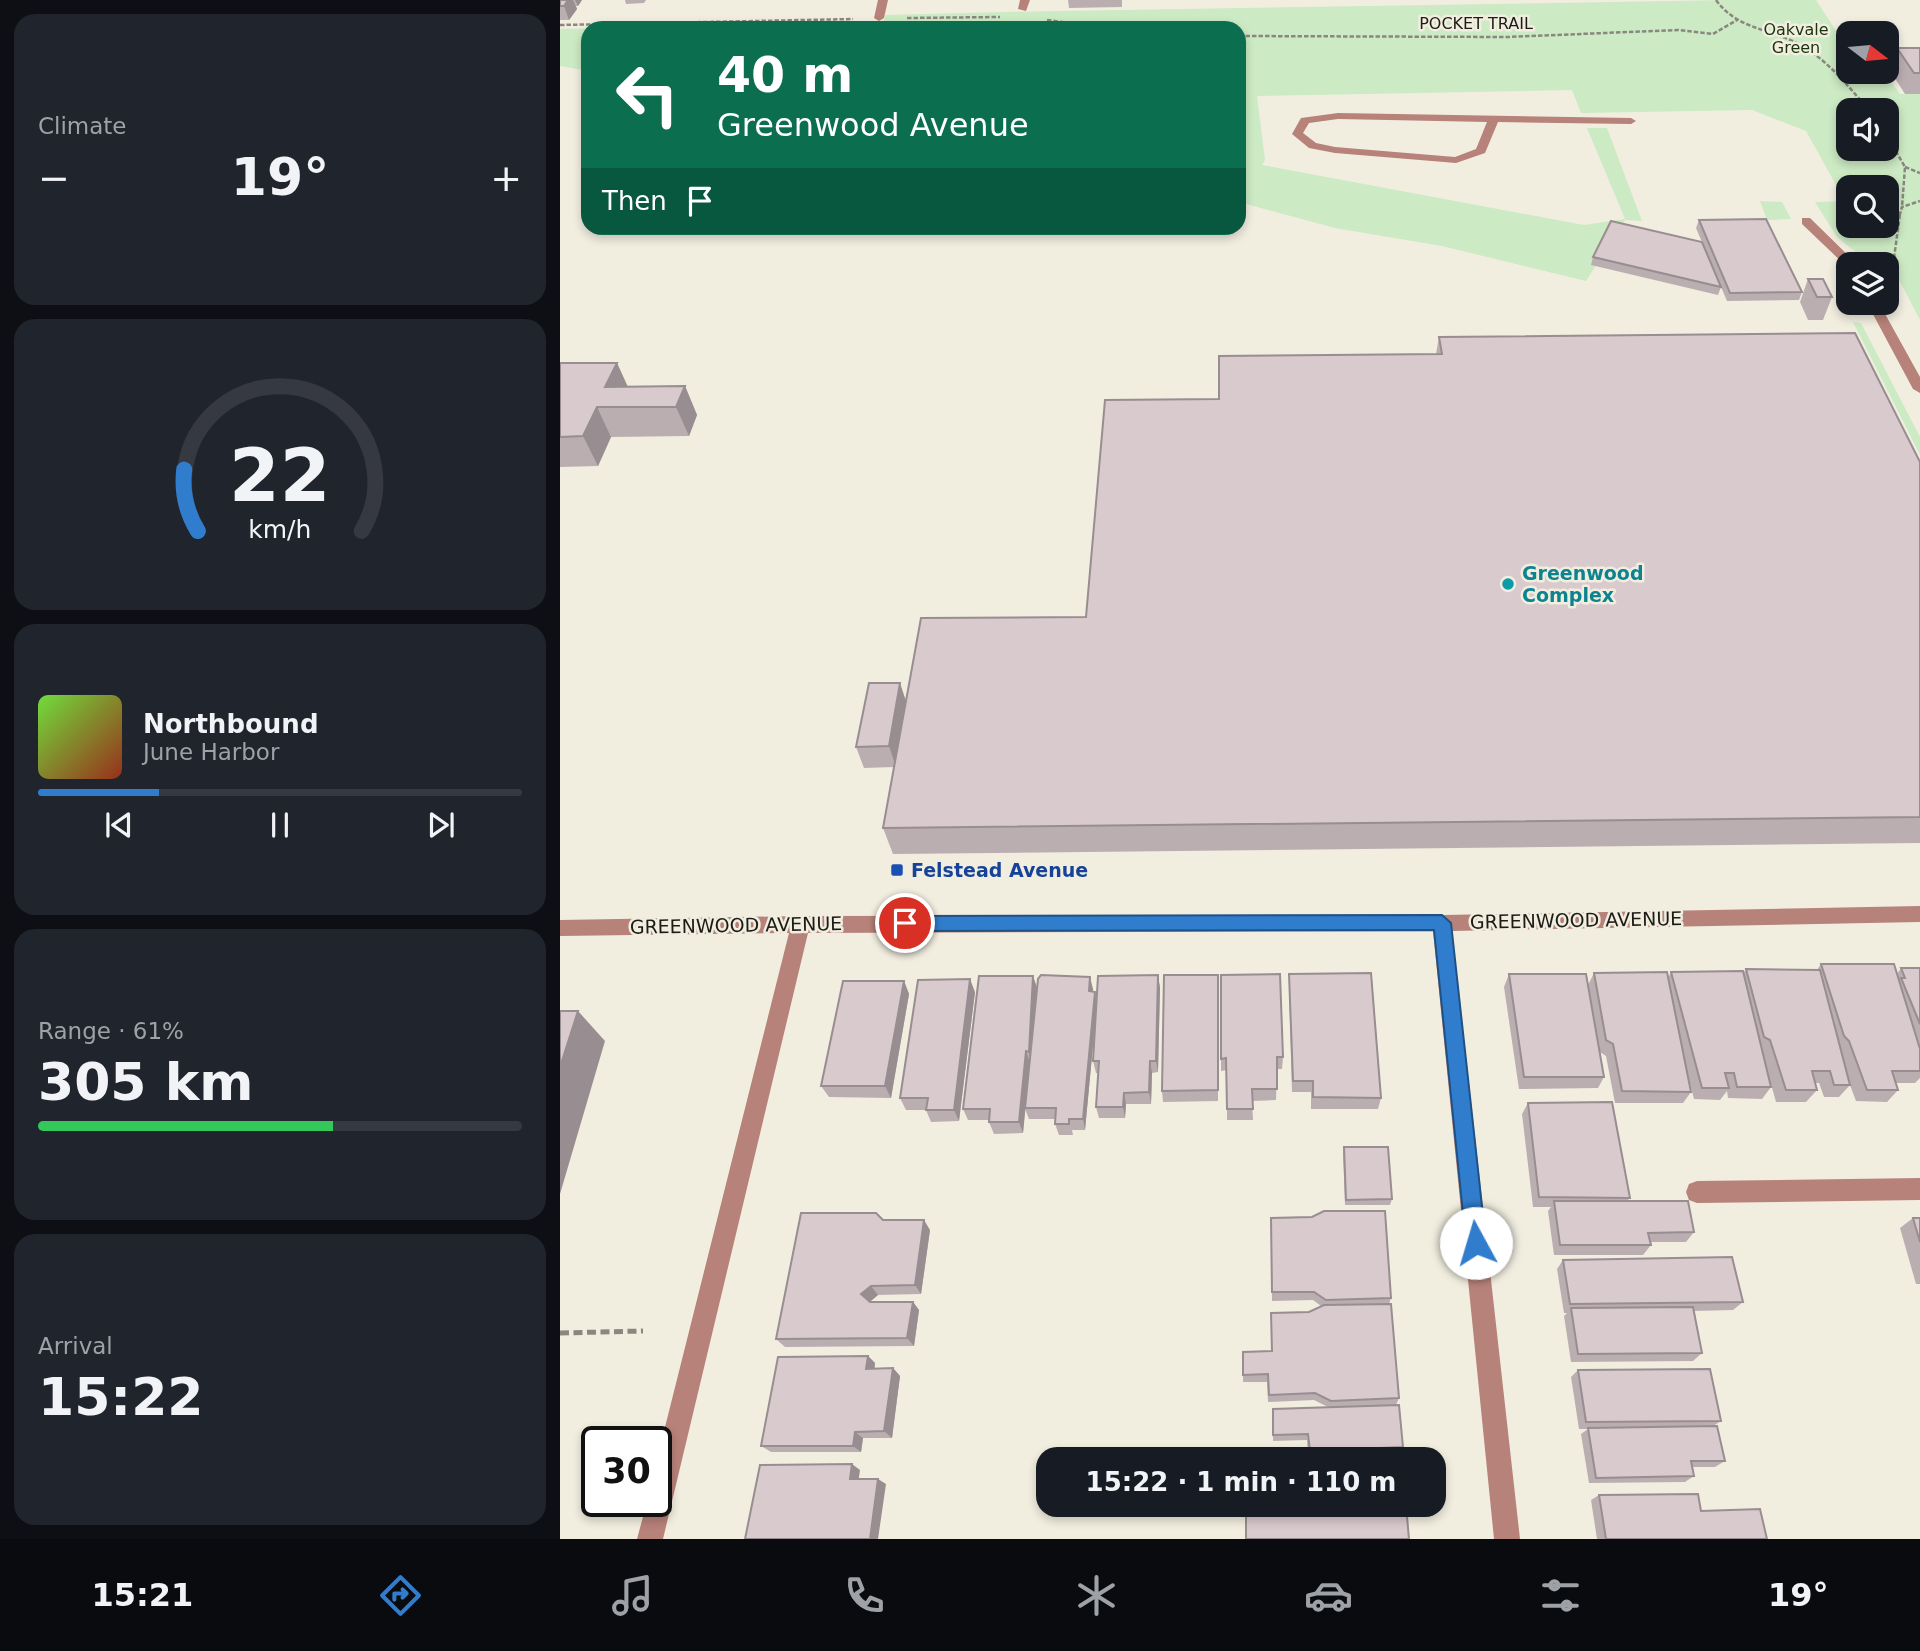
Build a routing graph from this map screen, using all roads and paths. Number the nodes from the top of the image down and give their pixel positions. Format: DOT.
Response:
graph roads {
  1 [pos="883,0"];
  2 [pos="1716,0"];
  3 [pos="1007,17"];
  4 [pos="1040,17"];
  5 [pos="880,18"];
  6 [pos="1737,20"];
  7 [pos="743,21"];
  8 [pos="1065,21"];
  9 [pos="560,25"];
  10 [pos="581,25"];
  11 [pos="1246,36"];
  12 [pos="1858,98"];
  13 [pos="1494,119"];
  14 [pos="1631,121"];
  15 [pos="1899,157"];
  16 [pos="1905,167"];
  17 [pos="1920,173"];
  18 [pos="1920,201"];
  19 [pos="1902,206"];
  20 [pos="1899,214"];
  21 [pos="1806,221"];
  22 [pos="1838,252"];
  23 [pos="1880,315"];
  24 [pos="1920,389"];
  25 [pos="1920,914"];
  26 [pos="1442,923"];
  27 [pos="801,924"];
  28 [pos="560,928"];
  29 [pos="1920,1189"];
  30 [pos="1697,1192"];
  31 [pos="643,1331"];
  32 [pos="560,1333"];
  33 [pos="650,1539"];
  34 [pos="1507,1539"];
  1 -- 5 [label="street"];
  2 -- 6 [label="path"];
  3 -- 5 [label="path"];
  4 -- 8 [label="path"];
  5 -- 7 [label="path"];
  6 -- 11 [label="path, POCKET TRAIL"];
  6 -- 12 [label="path"];
  9 -- 10 [label="path"];
  13 -- 13 [label="street"];
  13 -- 14 [label="street"];
  15 -- 16 [label="path"];
  16 -- 17 [label="path"];
  16 -- 19 [label="path"];
  18 -- 19 [label="path"];
  19 -- 20 [label="path"];
  21 -- 22 [label="street"];
  23 -- 24 [label="street"];
  25 -- 26 [label="street, GREENWOOD AVENUE"];
  26 -- 27 [label="street, GREENWOOD AVENUE"];
  26 -- 34 [label="street"];
  27 -- 28 [label="street, GREENWOOD AVENUE"];
  27 -- 33 [label="street"];
  29 -- 30 [label="street"];
  31 -- 32 [label="path"];
}
